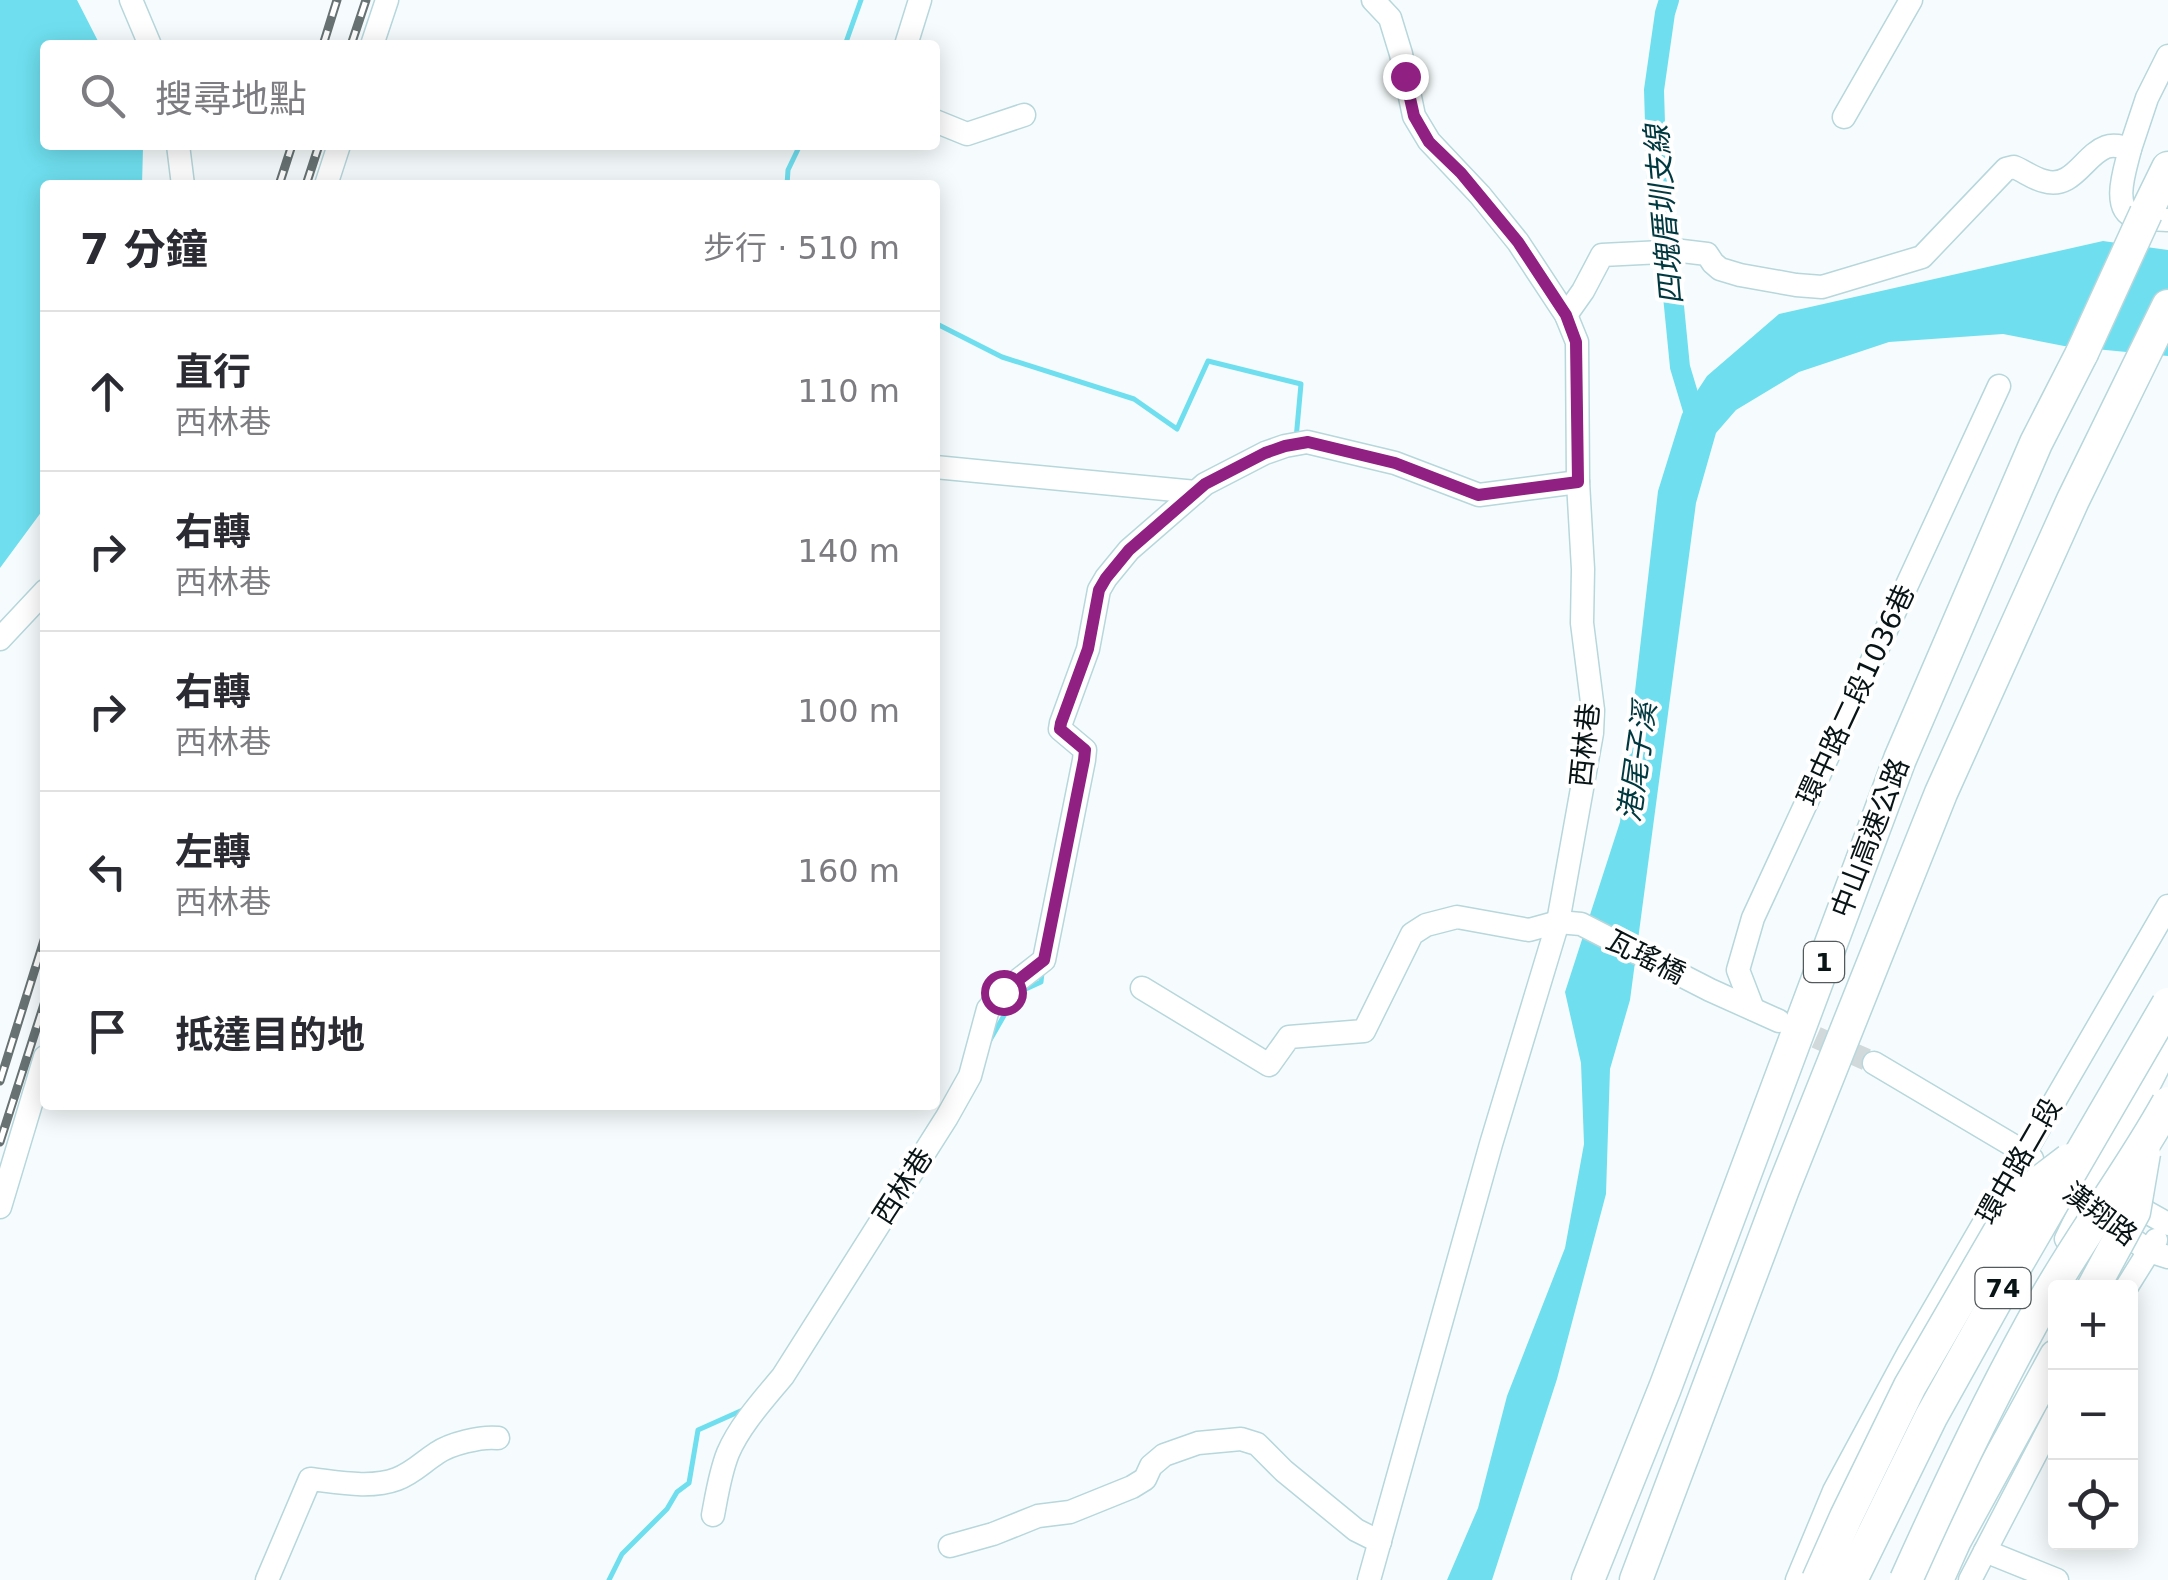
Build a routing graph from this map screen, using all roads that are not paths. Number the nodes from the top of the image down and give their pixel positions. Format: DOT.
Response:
graph roads {
  1 [pos="131,0"];
  2 [pos="387,0"];
  3 [pos="920,0"];
  4 [pos="1373,0"];
  5 [pos="1911,0"];
  6 [pos="148,40"];
  7 [pos="374,40"];
  8 [pos="908,40"];
  9 [pos="2168,56"];
  10 [pos="1024,115"];
  11 [pos="1844,116"];
  12 [pos="940,122"];
  13 [pos="2130,149"];
  14 [pos="179,150"];
  15 [pos="337,150"];
  16 [pos="2168,168"];
  17 [pos="182,180"];
  18 [pos="328,180"];
  19 [pos="2157,216"];
  20 [pos="2168,306"];
  21 [pos="1566,315"];
  22 [pos="1999,386"];
  23 [pos="940,467"];
  24 [pos="1578,482"];
  25 [pos="1196,492"];
  26 [pos="40,595"];
  27 [pos="0,639"];
  28 [pos="2168,906"];
  29 [pos="1570,923"];
  30 [pos="1142,988"];
  31 [pos="2168,1004"];
  32 [pos="1753,1009"];
  33 [pos="1779,1020"];
  34 [pos="2168,1048"];
  35 [pos="1874,1063"];
  36 [pos="40,1074"];
  37 [pos="2168,1074"];
  38 [pos="2168,1103"];
  39 [pos="2146,1142"];
  40 [pos="2084,1148"];
  41 [pos="2024,1152"];
  42 [pos="2101,1186"];
  43 [pos="0,1207"];
  44 [pos="2089,1208"];
  45 [pos="2167,1222"];
  46 [pos="2159,1254"];
  47 [pos="2097,1280"];
  48 [pos="2134,1280"];
  49 [pos="2048,1370"];
  50 [pos="2048,1429"];
  51 [pos="498,1438"];
  52 [pos="714,1515"];
  53 [pos="1380,1542"];
  54 [pos="950,1546"];
  55 [pos="1985,1550"];
  56 [pos="267,1580"];
  57 [pos="1370,1580"];
  58 [pos="1588,1580"];
  59 [pos="1636,1580"];
  60 [pos="1797,1580"];
  61 [pos="1818,1580"];
  62 [pos="1851,1580"];
  63 [pos="1890,1580"];
  64 [pos="1903,1580"];
  65 [pos="1937,1580"];
  66 [pos="1970,1580"];
  67 [pos="2057,1580"];
  1 -- 6 [label="street"];
  2 -- 7 [label="street"];
  3 -- 8 [label="street"];
  4 -- 21 [label="street, 西林巷"];
  5 -- 11 [label="street"];
  9 -- 13 [label="street"];
  10 -- 12 [label="street"];
  13 -- 19 [label="street"];
  13 -- 21 [label="street"];
  14 -- 17 [label="street"];
  15 -- 18 [label="street"];
  16 -- 19 [label="highway, 中山高速公路 / 1"];
  19 -- 58 [label="highway, 中山高速公路 / 1, bridge"];
  20 -- 59 [label="highway, 中山高速公路 / 1"];
  21 -- 24 [label="street, 西林巷"];
  22 -- 32 [label="street, 環中路二段1036巷"];
  23 -- 25 [label="street"];
  24 -- 25 [label="street, 西林巷"];
  24 -- 29 [label="street, 西林巷"];
  25 -- 52 [label="street, 西林巷"];
  26 -- 27 [label="street"];
  28 -- 41 [label="street, 環中路二段"];
  29 -- 30 [label="street"];
  29 -- 32 [label="street, 瓦瑤橋"];
  29 -- 53 [label="street, 西林巷"];
  31 -- 40 [label="highway, 74, bridge"];
  32 -- 33 [label="street, 瓦瑤橋"];
  34 -- 42 [label="street"];
  35 -- 41 [label="street"];
  36 -- 43 [label="street"];
  37 -- 42 [label="street"];
  38 -- 39 [label="highway, 74, bridge"];
  39 -- 47 [label="highway, bridge"];
  39 -- 64 [label="highway, 74, bridge"];
  40 -- 61 [label="highway, bridge"];
  40 -- 62 [label="highway, 74, bridge"];
  41 -- 42 [label="street, 漢翔路"];
  41 -- 44 [label="street, 漢翔路"];
  41 -- 60 [label="street, 環中路二段"];
  42 -- 44 [label="street"];
  42 -- 45 [label="street, 漢翔路"];
  44 -- 46 [label="street, 漢翔路"];
  44 -- 63 [label="street"];
  44 -- 64 [label="street"];
  45 -- 46 [label="street"];
  46 -- 48 [label="street"];
  49 -- 65 [label="highway"];
  50 -- 55 [label="street"];
  51 -- 56 [label="street"];
  53 -- 54 [label="street"];
  53 -- 57 [label="street, 西林巷"];
  55 -- 66 [label="street"];
  55 -- 67 [label="street"];
}
